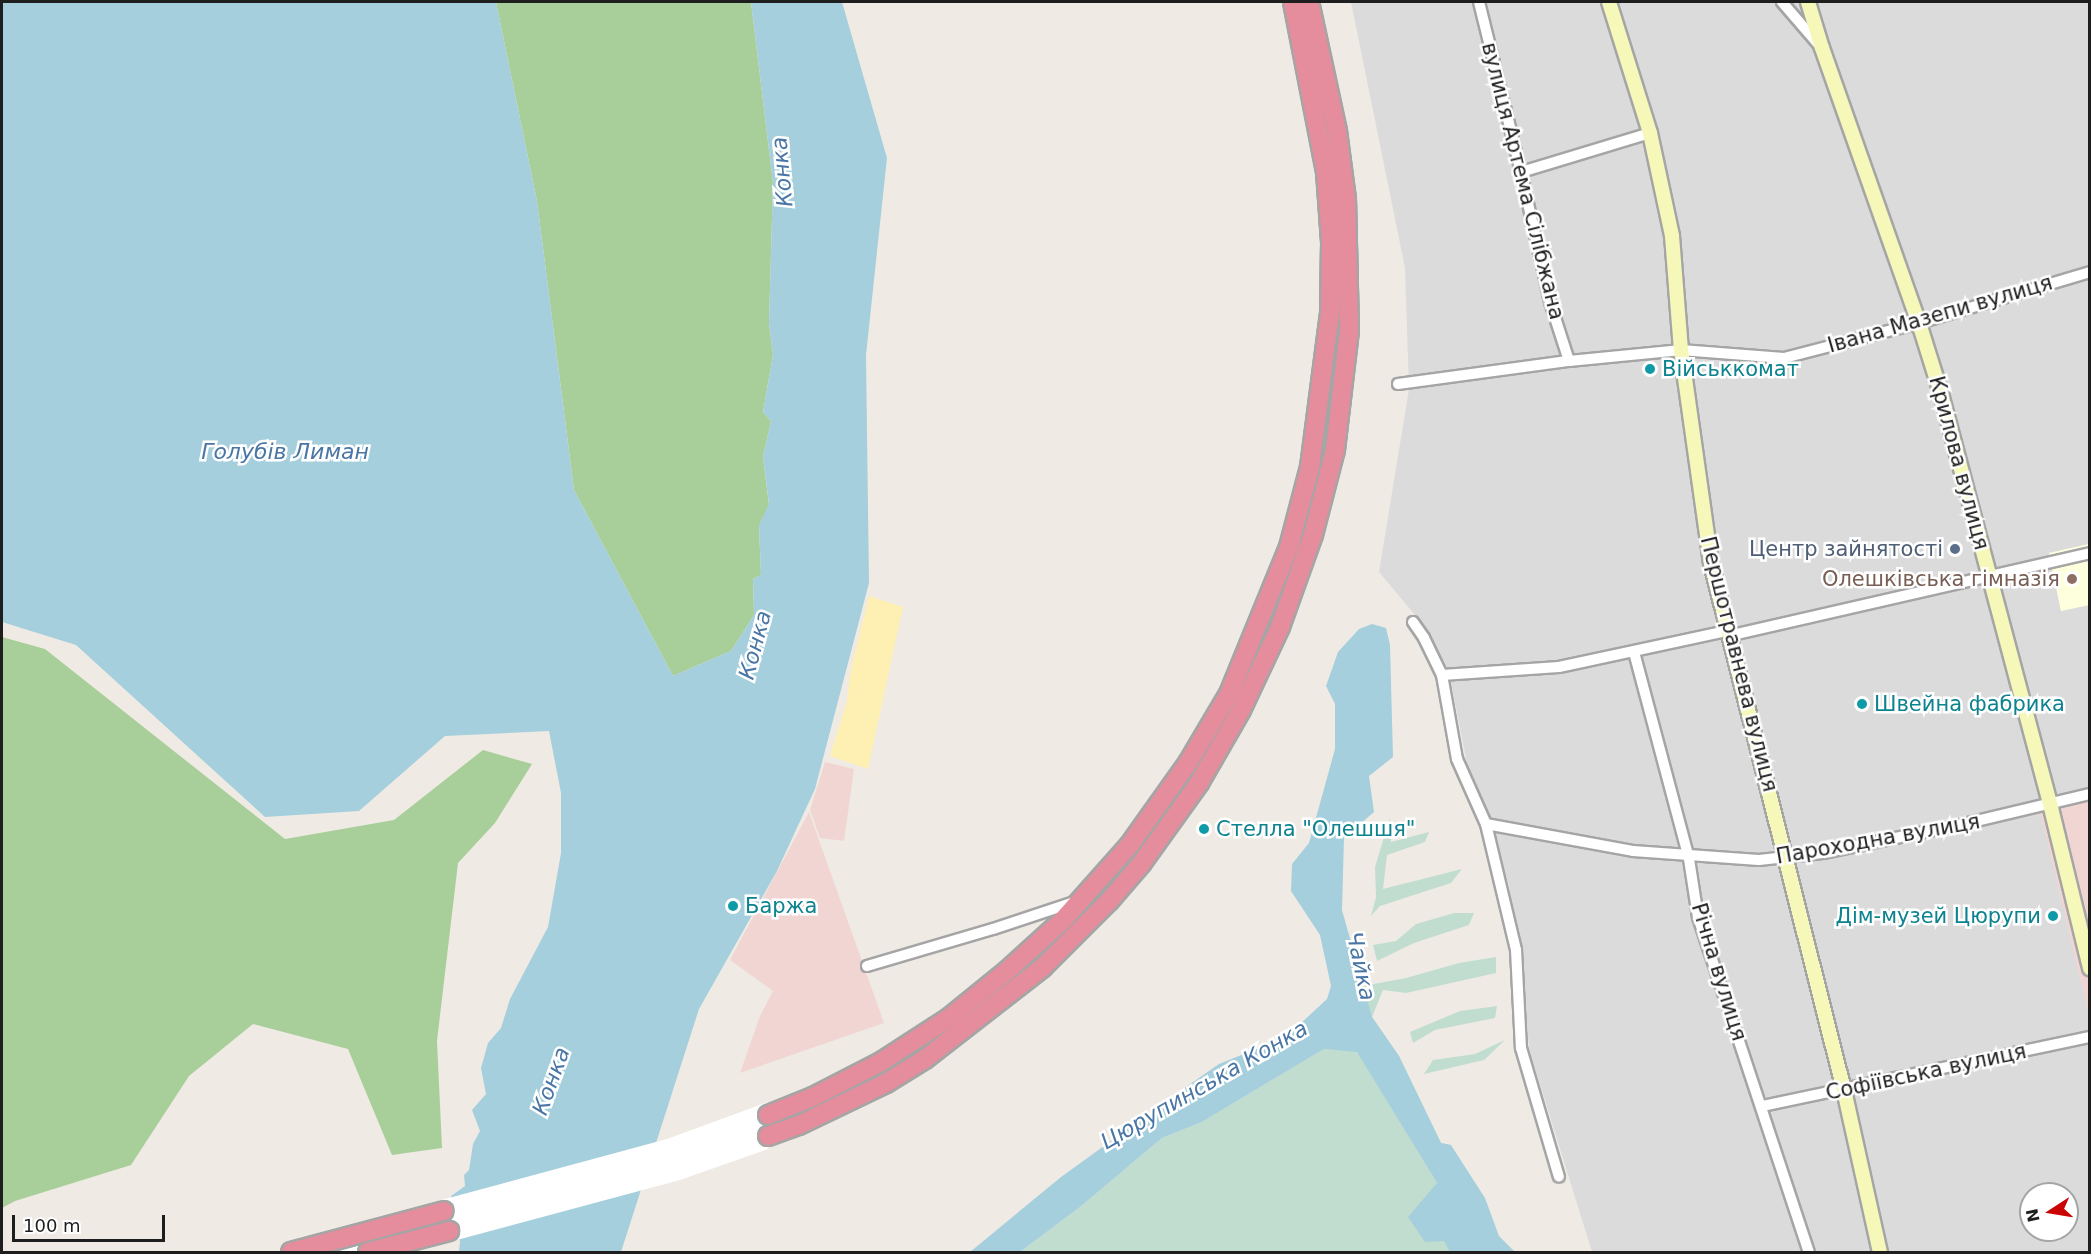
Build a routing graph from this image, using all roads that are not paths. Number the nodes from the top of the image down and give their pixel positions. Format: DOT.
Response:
graph roads {
  1 [pos="1293,2"];
  2 [pos="1310,2"];
  3 [pos="1479,2"];
  4 [pos="1609,2"];
  5 [pos="1782,2"];
  6 [pos="1808,2"];
  7 [pos="1822,48"];
  8 [pos="1650,133"];
  9 [pos="1521,172"];
  10 [pos="2090,272"];
  11 [pos="1919,322"];
  12 [pos="1681,350"];
  13 [pos="1569,360"];
  14 [pos="1398,384"];
  15 [pos="2090,553"];
  16 [pos="1988,575"];
  17 [pos="1413,622"];
  18 [pos="1728,633"];
  19 [pos="1634,651"];
  20 [pos="1442,675"];
  21 [pos="2090,794"];
  22 [pos="2049,803"];
  23 [pos="1486,824"];
  24 [pos="1688,856"];
  25 [pos="1787,858"];
  26 [pos="1080,900"];
  27 [pos="867,966"];
  28 [pos="2090,968"];
  29 [pos="2090,1037"];
  30 [pos="1845,1090"];
  31 [pos="1762,1106"];
  32 [pos="768,1115"];
  33 [pos="768,1136"];
  34 [pos="1559,1177"];
  35 [pos="444,1211"];
  36 [pos="449,1231"];
  37 [pos="294,1252"];
  38 [pos="368,1252"];
  39 [pos="1809,1252"];
  40 [pos="1880,1252"];
  1 -- 26 [label="highway"];
  2 -- 33 [label="highway"];
  3 -- 9 [label="street, вулиця Артема Сілібжана"];
  4 -- 8 [label="street, Першотравнева вулиця"];
  5 -- 7 [label="street"];
  6 -- 7 [label="street, Крилова вулиця"];
  7 -- 11 [label="street, Крилова вулиця"];
  8 -- 9 [label="street"];
  8 -- 12 [label="street, Першотравнева вулиця"];
  9 -- 13 [label="street, вулиця Артема Сілібжана"];
  10 -- 11 [label="street, Івана Мазепи вулиця"];
  11 -- 12 [label="street, Івана Мазепи вулиця"];
  11 -- 16 [label="street, Крилова вулиця"];
  12 -- 13 [label="street, Івана Мазепи вулиця"];
  12 -- 18 [label="street, Першотравнева вулиця"];
  13 -- 14 [label="street, Івана Мазепи вулиця"];
  15 -- 16 [label="street"];
  16 -- 18 [label="street"];
  16 -- 22 [label="street, Крилова вулиця"];
  17 -- 20 [label="street"];
  18 -- 19 [label="street"];
  18 -- 25 [label="street, Першотравнева вулиця"];
  19 -- 20 [label="street"];
  19 -- 24 [label="street, Річна вулиця"];
  20 -- 23 [label="street"];
  21 -- 22 [label="street, Пароходна вулиця"];
  22 -- 25 [label="street, Пароходна вулиця"];
  22 -- 28 [label="street, Крилова вулиця"];
  23 -- 24 [label="street, Пароходна вулиця"];
  23 -- 34 [label="street"];
  24 -- 25 [label="street, Пароходна вулиця"];
  24 -- 31 [label="street, Річна вулиця"];
  25 -- 30 [label="street, Першотравнева вулиця"];
  26 -- 27 [label="street"];
  26 -- 32 [label="highway"];
  29 -- 30 [label="street, Софіївська вулиця"];
  30 -- 31 [label="street, Софіївська вулиця"];
  30 -- 40 [label="street, Першотравнева вулиця"];
  31 -- 39 [label="street, Річна вулиця"];
  35 -- 37 [label="highway"];
  36 -- 38 [label="highway"];
}
